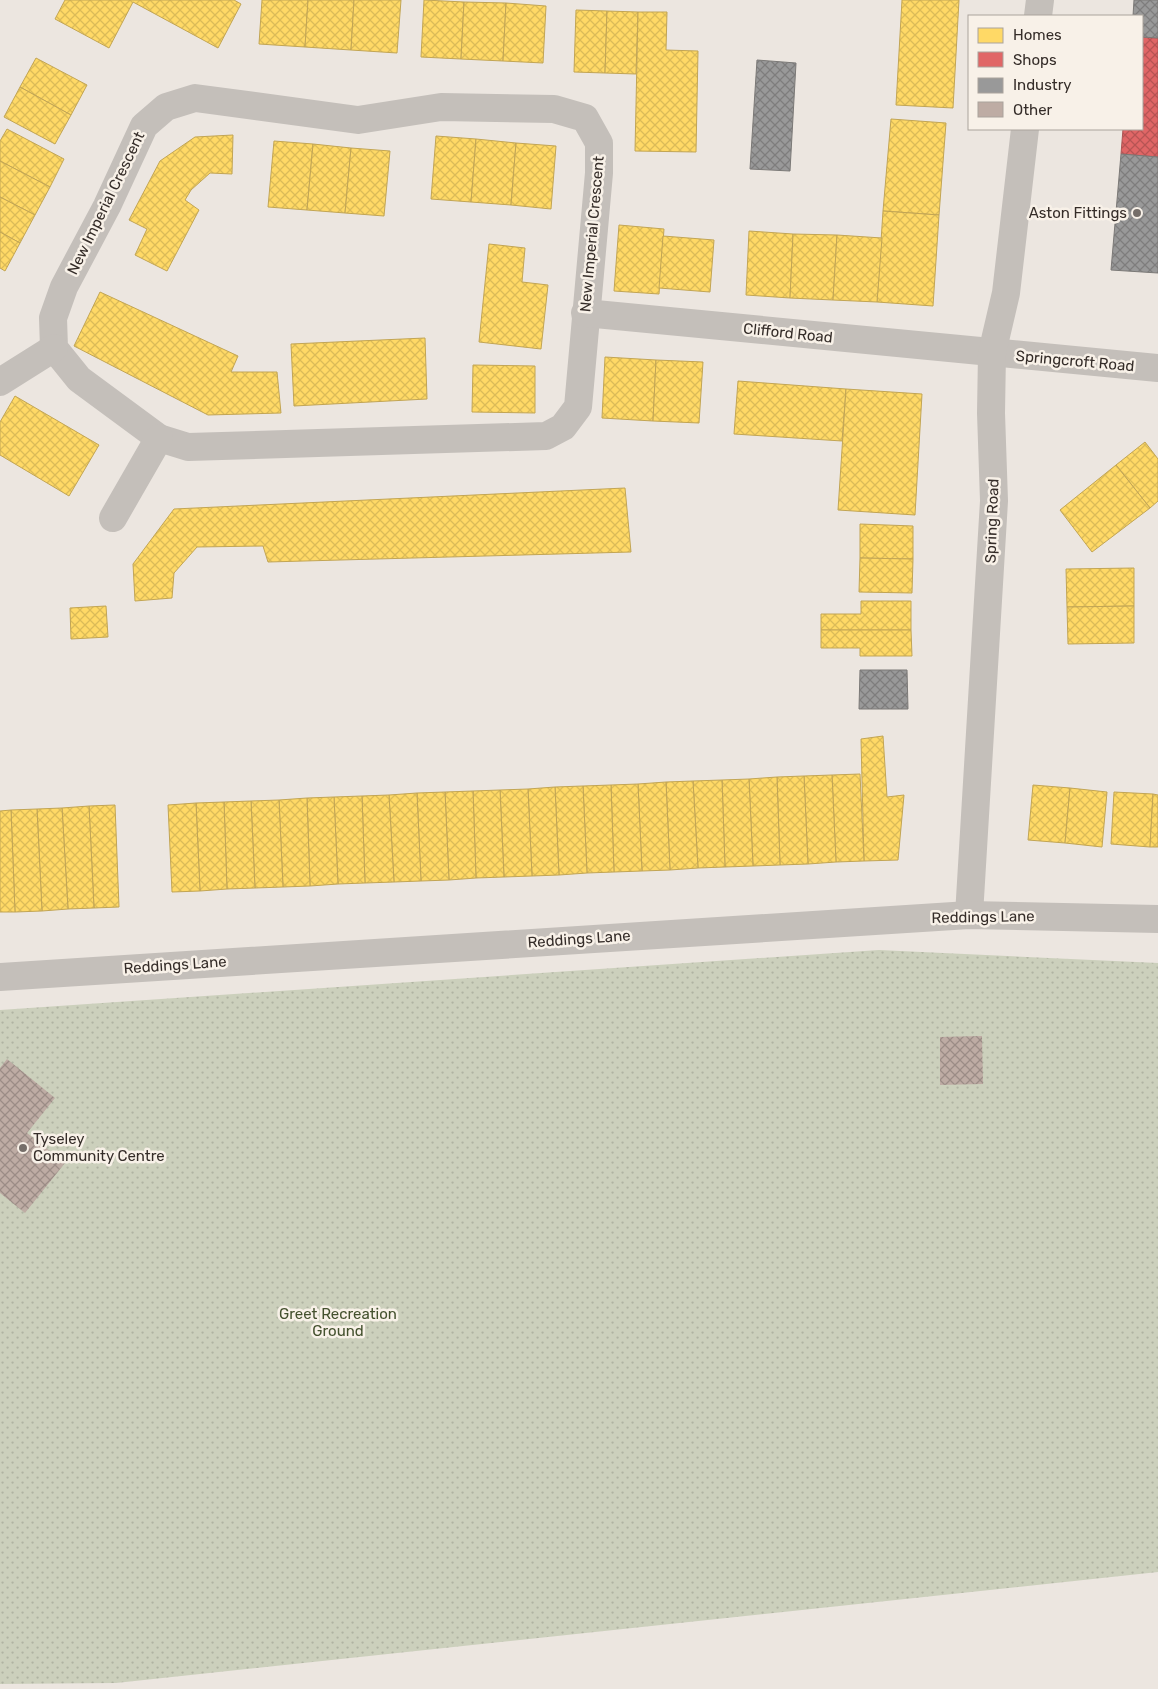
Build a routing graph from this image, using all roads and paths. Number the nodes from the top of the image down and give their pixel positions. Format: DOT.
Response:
graph roads {
  1 [pos="1040,0"];
  2 [pos="1038,15"];
  3 [pos="1025,130"];
  4 [pos="585,313"];
  5 [pos="54,348"];
  6 [pos="992,353"];
  7 [pos="1158,368"];
  8 [pos="0,382"];
  9 [pos="159,438"];
  10 [pos="112,518"];
  11 [pos="969,915"];
  12 [pos="1158,919"];
  13 [pos="0,977"];
  1 -- 2 [label="street"];
  3 -- 6 [label="street, Spring Road"];
  4 -- 5 [label="street, New Imperial Crescent"];
  4 -- 6 [label="street, Clifford Road"];
  4 -- 9 [label="street, New Imperial Crescent"];
  5 -- 8 [label="street"];
  5 -- 9 [label="street, New Imperial Crescent"];
  6 -- 7 [label="street, Springcroft Road"];
  6 -- 11 [label="street, Spring Road"];
  9 -- 10 [label="street"];
  11 -- 12 [label="street, Reddings Lane"];
  11 -- 13 [label="street, Reddings Lane"];
}
